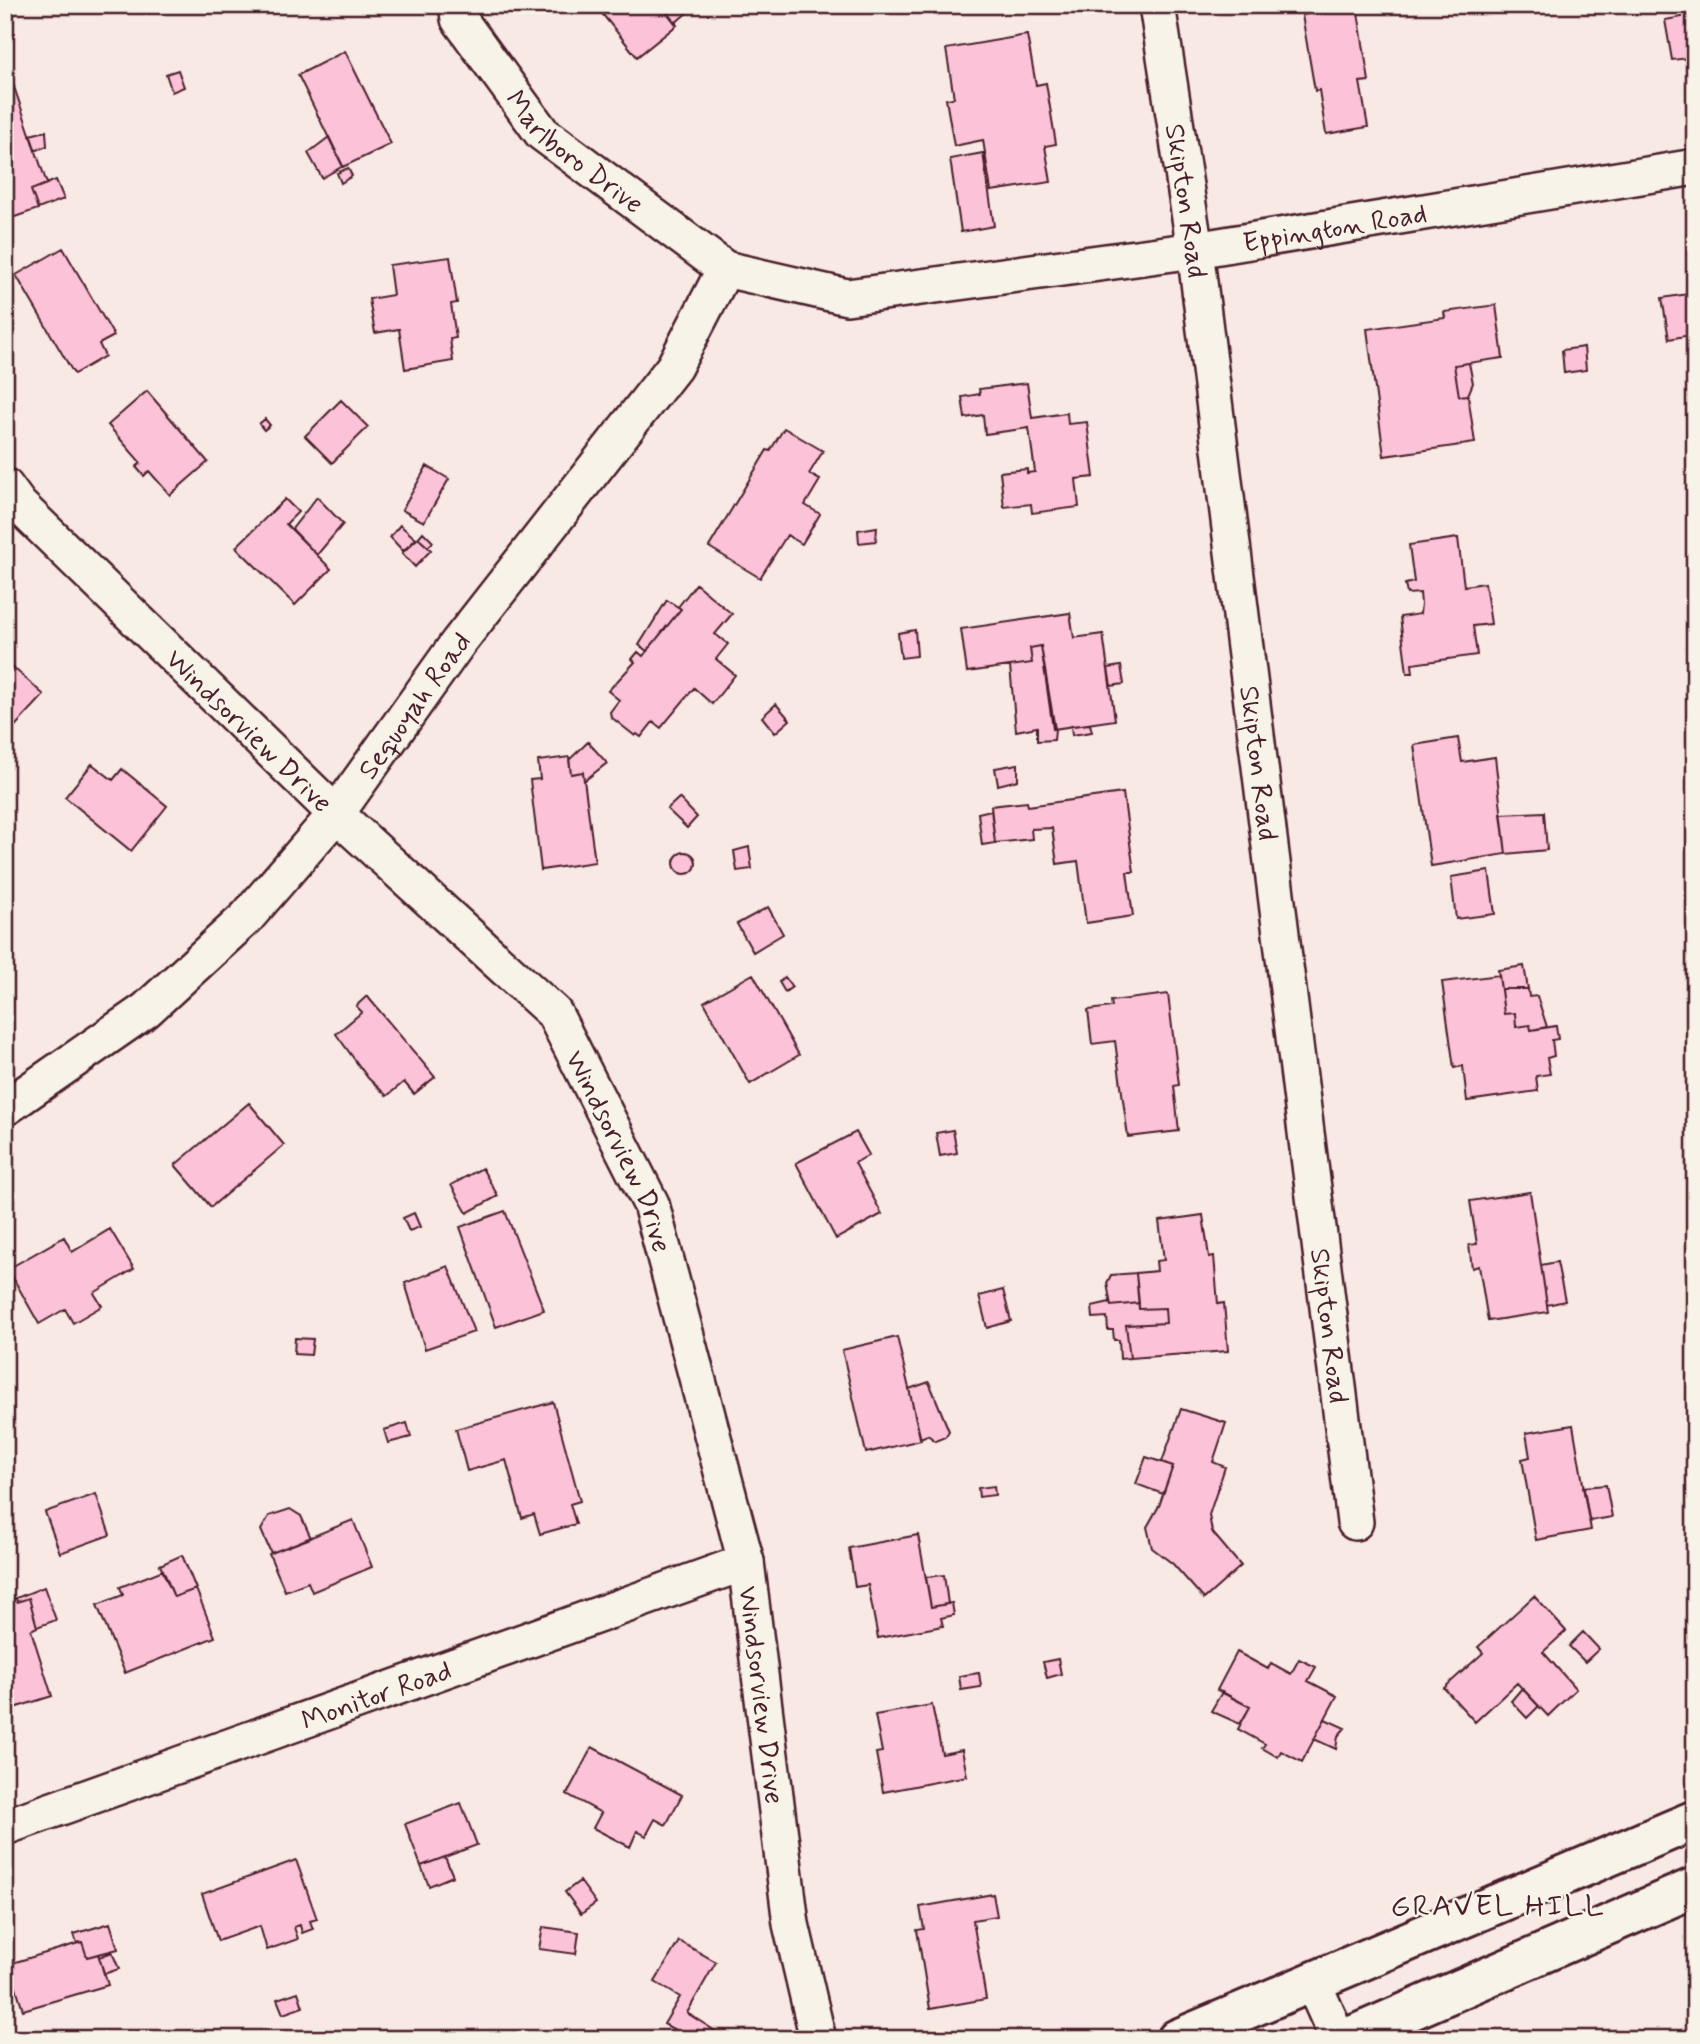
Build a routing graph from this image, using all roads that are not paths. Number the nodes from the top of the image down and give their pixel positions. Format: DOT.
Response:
graph roads {
  1 [pos="457,5"];
  2 [pos="1157,5"];
  3 [pos="1695,167"];
  4 [pos="1195,250"];
  5 [pos="725,269"];
  6 [pos="5,486"];
  7 [pos="336,814"];
  8 [pos="5,1108"];
  9 [pos="1355,1522"];
  10 [pos="746,1562"];
  11 [pos="1695,1820"];
  12 [pos="5,1827"];
  13 [pos="1695,1886"];
  14 [pos="1313,1983"];
  15 [pos="818,2039"];
  16 [pos="1177,2039"];
  17 [pos="1338,2039"];
  18 [pos="1345,2039"];
  1 -- 5 [label="street, Marlboro Drive"];
  2 -- 4 [label="street, Skipton Road"];
  3 -- 4 [label="street, Eppington Road"];
  4 -- 5 [label="street, Eppington Road"];
  4 -- 9 [label="street, Skipton Road"];
  5 -- 7 [label="street, Sequoyah Road"];
  6 -- 7 [label="street, Windsorview Drive"];
  7 -- 8 [label="street, Sequoyah Road"];
  7 -- 10 [label="street, Windsorview Drive"];
  10 -- 12 [label="street, Monitor Road"];
  10 -- 15 [label="street, Windsorview Drive"];
  11 -- 14 [label="main road"];
  13 -- 18 [label="main road"];
  14 -- 16 [label="main road"];
  14 -- 17 [label="street"];
}
